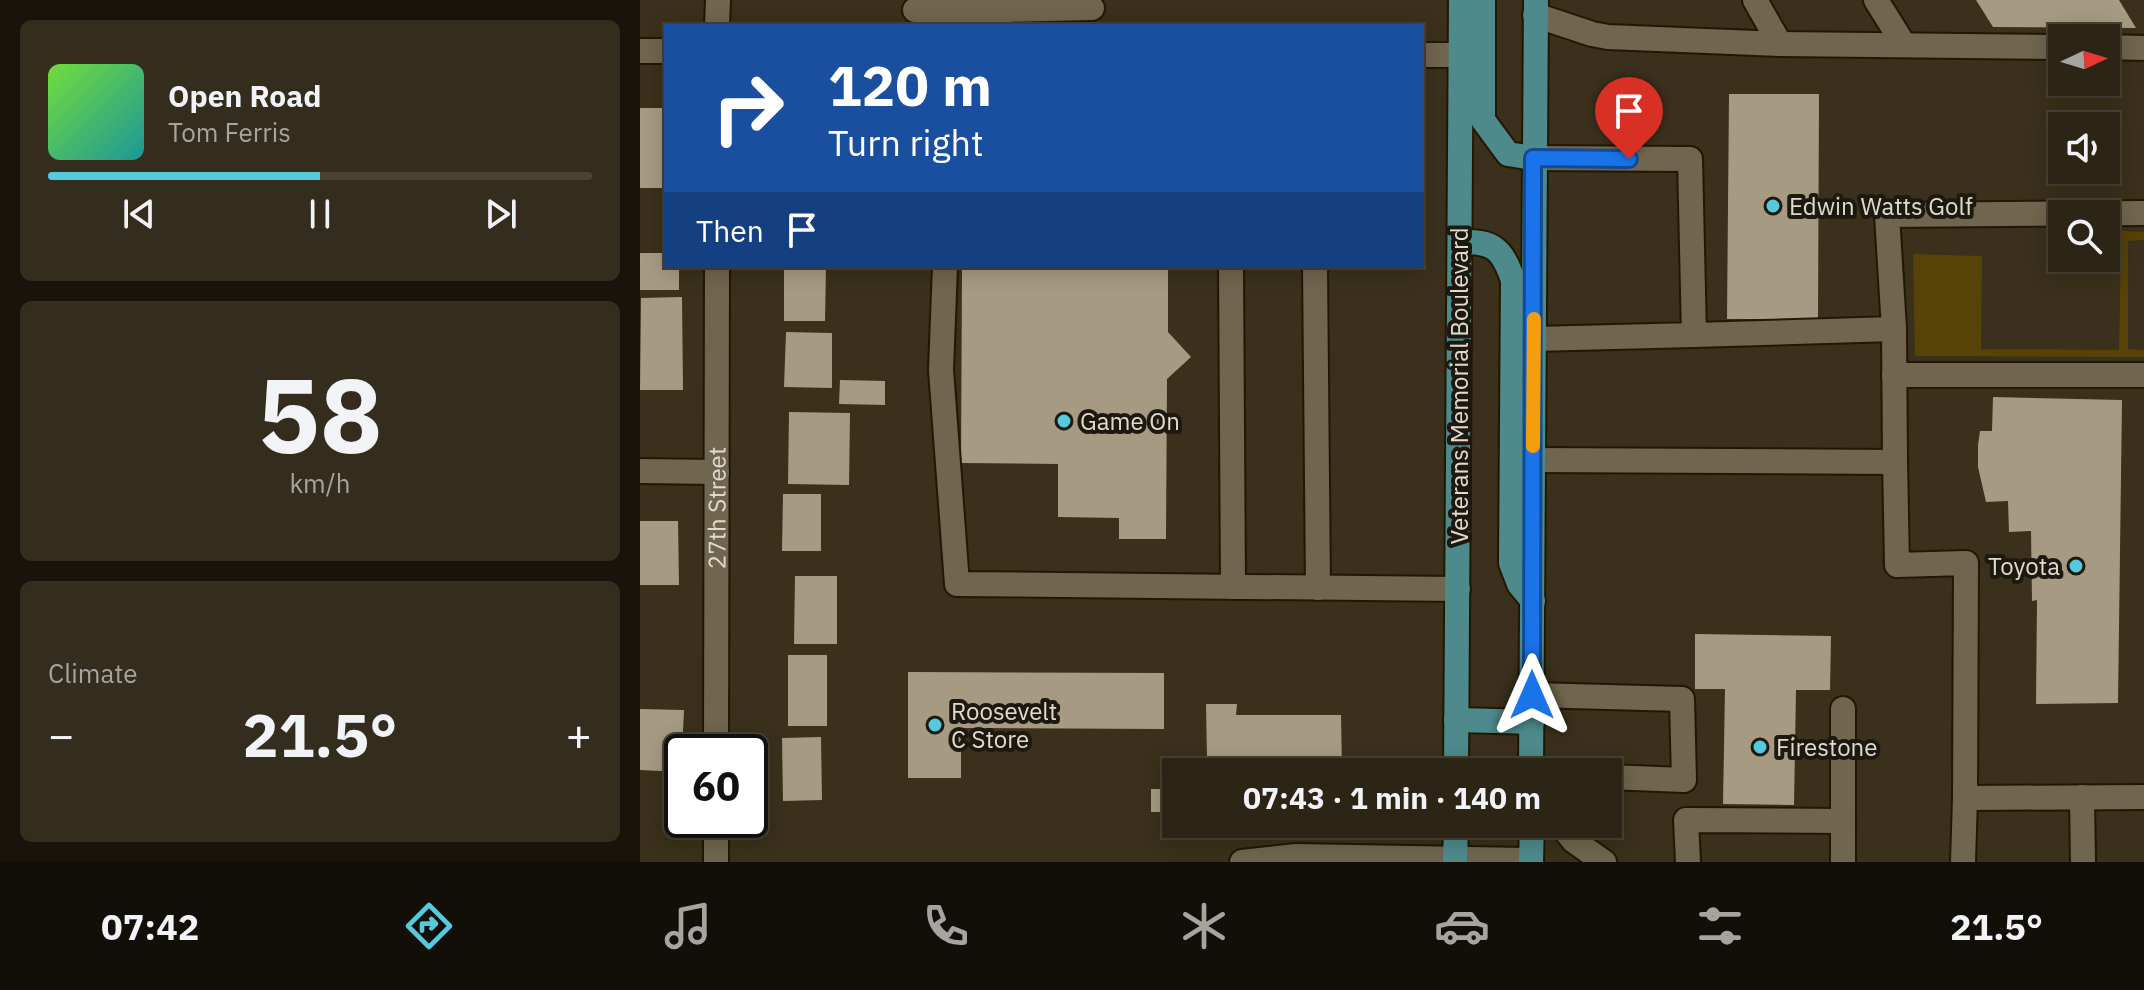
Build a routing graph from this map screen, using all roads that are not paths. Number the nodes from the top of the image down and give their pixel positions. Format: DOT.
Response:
graph roads {
  1 [pos="718,0"];
  2 [pos="1461,0"];
  3 [pos="1483,0"];
  4 [pos="1755,0"];
  5 [pos="1876,0"];
  6 [pos="1536,8"];
  7 [pos="915,10"];
  8 [pos="1092,11"];
  9 [pos="1000,18"];
  10 [pos="717,24"];
  11 [pos="1780,44"];
  12 [pos="1904,45"];
  13 [pos="2048,47"];
  14 [pos="2120,47"];
  15 [pos="2144,48"];
  16 [pos="640,51"];
  17 [pos="664,51"];
  18 [pos="1424,55"];
  19 [pos="1461,55"];
  20 [pos="1533,158"];
  21 [pos="2144,213"];
  22 [pos="1460,242"];
  23 [pos="717,268"];
  24 [pos="945,268"];
  25 [pos="1231,268"];
  26 [pos="1315,268"];
  27 [pos="1894,329"];
  28 [pos="1694,335"];
  29 [pos="1534,339"];
  30 [pos="1894,375"];
  31 [pos="2144,375"];
  32 [pos="1533,460"];
  33 [pos="1895,462"];
  34 [pos="640,471"];
  35 [pos="717,472"];
  36 [pos="1233,587"];
  37 [pos="1318,588"];
  38 [pos="1458,589"];
  39 [pos="1533,601"];
  40 [pos="1532,695"];
  41 [pos="1843,709"];
  42 [pos="1456,720"];
  43 [pos="1532,722"];
  44 [pos="716,734"];
  45 [pos="1456,758"];
  46 [pos="1531,758"];
  47 [pos="1622,778"];
  48 [pos="1684,780"];
  49 [pos="2082,797"];
  50 [pos="2144,797"];
  51 [pos="1965,798"];
  52 [pos="1686,820"];
  53 [pos="1843,821"];
  54 [pos="716,838"];
  55 [pos="1456,838"];
  56 [pos="1532,838"];
  57 [pos="1572,838"];
  58 [pos="1456,860"];
  59 [pos="1531,861"];
  60 [pos="716,862"];
  61 [pos="1242,862"];
  62 [pos="1604,862"];
  63 [pos="1688,862"];
  64 [pos="1843,862"];
  65 [pos="1963,862"];
  66 [pos="2083,862"];
  1 -- 10 [label="street"];
  2 -- 19 [label="main road, Veterans Memorial Boulevard"];
  3 -- 20 [label="main road"];
  4 -- 11 [label="street"];
  5 -- 12 [label="street"];
  6 -- 11 [label="street"];
  6 -- 20 [label="main road"];
  7 -- 9 [label="street"];
  8 -- 9 [label="street"];
  11 -- 12 [label="street"];
  12 -- 13 [label="street"];
  14 -- 15 [label="street"];
  16 -- 17 [label="street"];
  18 -- 19 [label="street"];
  19 -- 22 [label="main road, Veterans Memorial Boulevard"];
  20 -- 28 [label="street"];
  20 -- 29 [label="main road"];
  21 -- 27 [label="street"];
  22 -- 38 [label="main road, Veterans Memorial Boulevard"];
  22 -- 39 [label="main road"];
  23 -- 35 [label="street, 27th Street"];
  24 -- 36 [label="street"];
  25 -- 36 [label="street"];
  26 -- 37 [label="street"];
  27 -- 28 [label="street"];
  27 -- 30 [label="street"];
  28 -- 29 [label="street"];
  29 -- 32 [label="main road"];
  30 -- 31 [label="street"];
  30 -- 33 [label="street"];
  32 -- 33 [label="street"];
  32 -- 39 [label="main road"];
  33 -- 51 [label="street"];
  34 -- 35 [label="street"];
  35 -- 44 [label="street, 27th Street"];
  36 -- 37 [label="street"];
  37 -- 38 [label="street"];
  38 -- 42 [label="main road, Veterans Memorial Boulevard"];
  39 -- 40 [label="main road"];
  40 -- 43 [label="main road"];
  40 -- 48 [label="street"];
  41 -- 53 [label="street"];
  42 -- 43 [label="main road"];
  42 -- 45 [label="main road, Veterans Memorial Boulevard"];
  43 -- 46 [label="main road"];
  47 -- 48 [label="street"];
  48 -- 52 [label="street"];
  49 -- 50 [label="street"];
  49 -- 51 [label="street"];
  49 -- 66 [label="street"];
  51 -- 65 [label="street"];
  52 -- 53 [label="street"];
  52 -- 63 [label="street"];
  53 -- 64 [label="street"];
  54 -- 60 [label="street"];
  55 -- 58 [label="main road"];
  56 -- 59 [label="main road"];
  57 -- 62 [label="street"];
  58 -- 59 [label="street"];
  58 -- 61 [label="street"];
}
